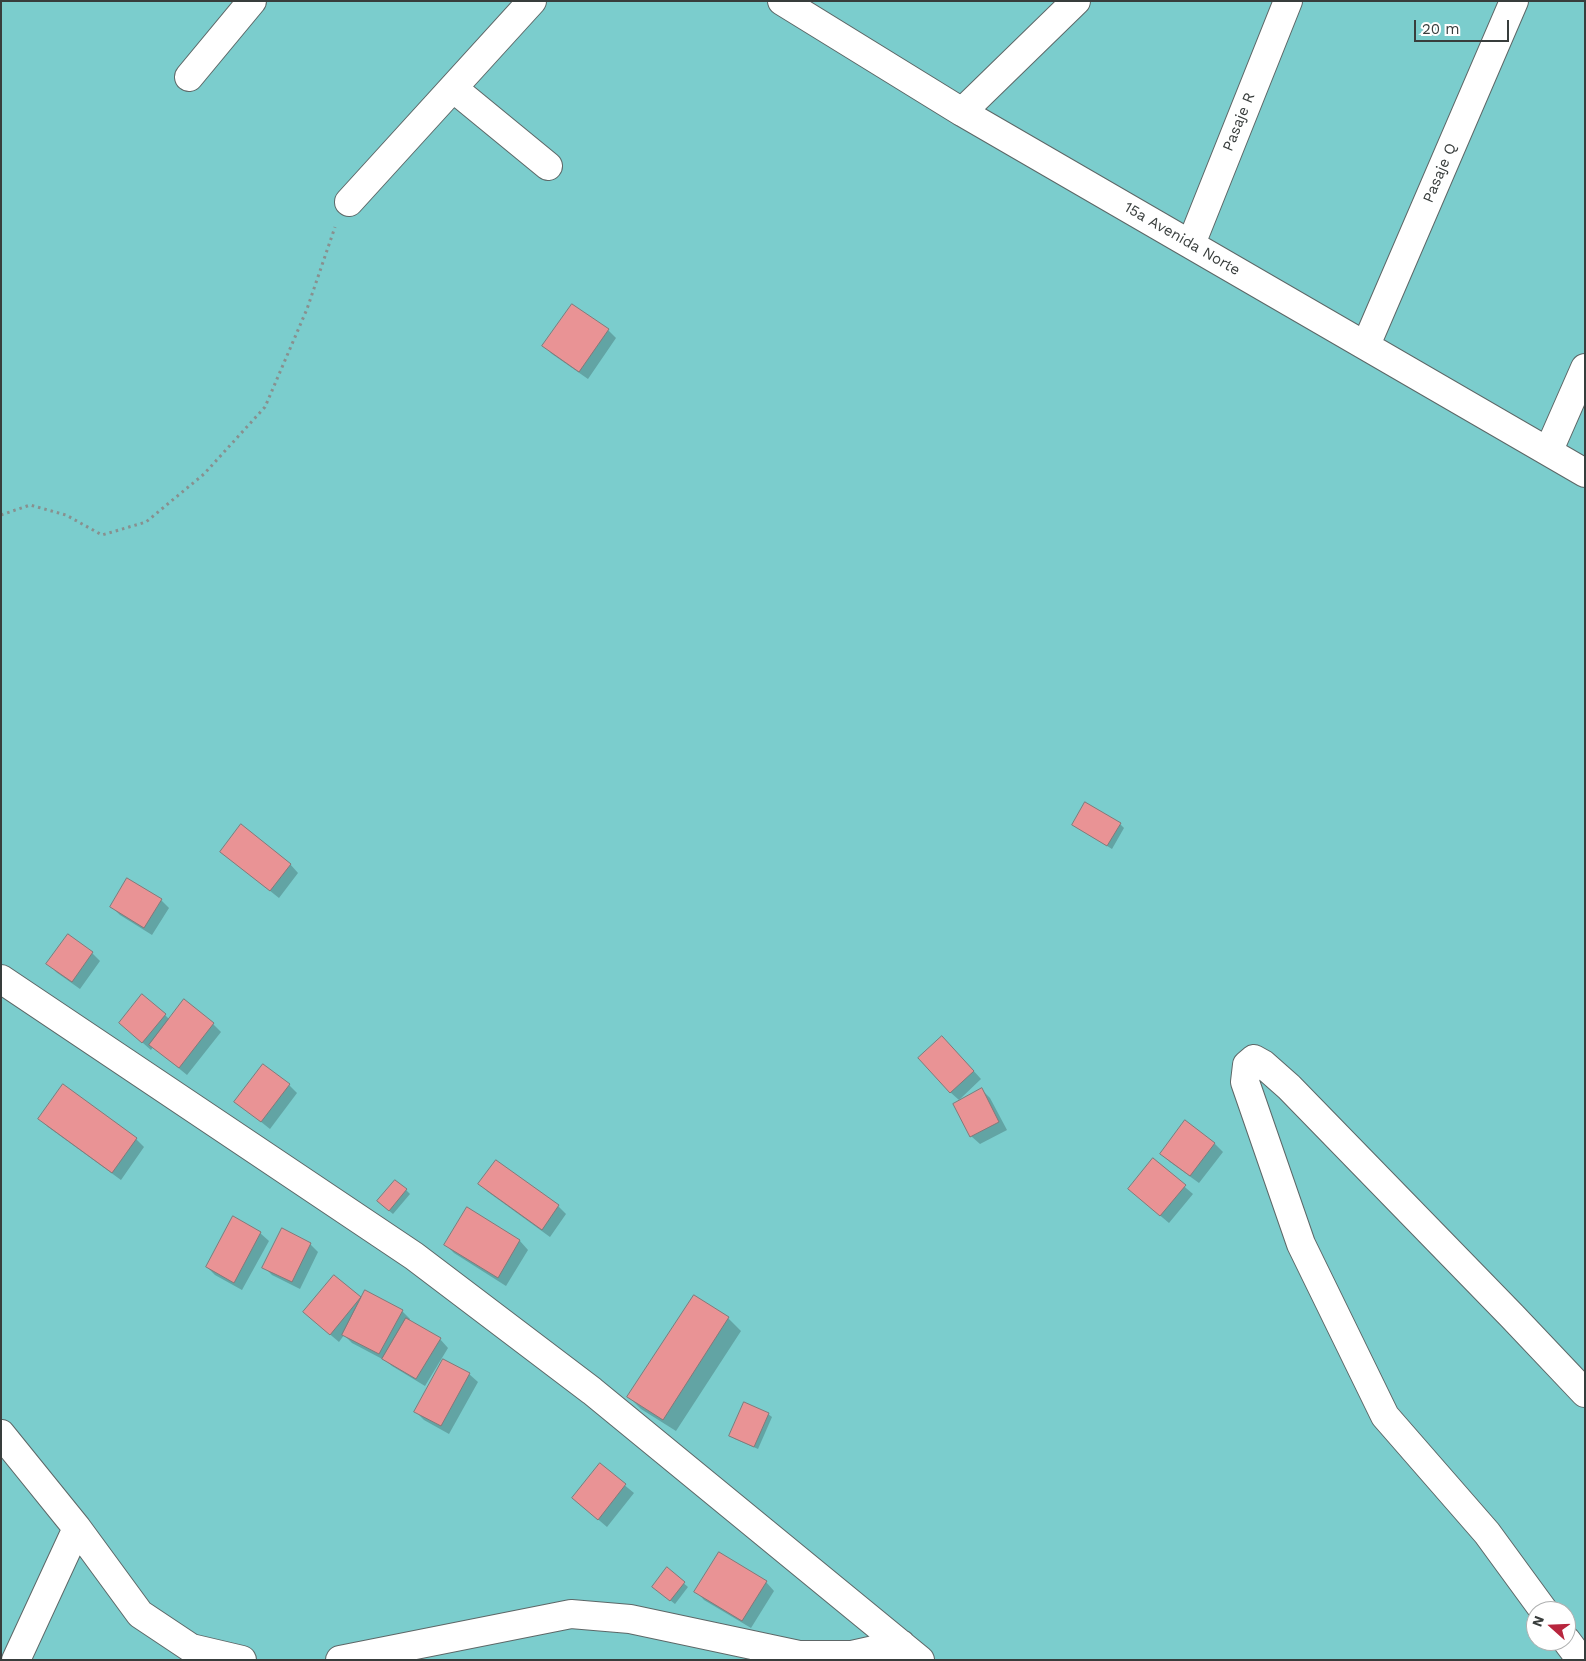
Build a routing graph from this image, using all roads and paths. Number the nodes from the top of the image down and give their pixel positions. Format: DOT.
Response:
graph roads {
  1 [pos="252,1"];
  2 [pos="532,1"];
  3 [pos="782,1"];
  4 [pos="1076,1"];
  5 [pos="1288,1"];
  6 [pos="1514,1"];
  7 [pos="189,77"];
  8 [pos="453,88"];
  9 [pos="962,112"];
  10 [pos="548,166"];
  11 [pos="349,202"];
  12 [pos="1191,244"];
  13 [pos="1366,345"];
  14 [pos="1585,368"];
  15 [pos="1549,450"];
  16 [pos="1585,472"];
  17 [pos="1,514"];
  18 [pos="1,979"];
  19 [pos="1585,1393"];
  20 [pos="1,1434"];
  21 [pos="77,1528"];
  22 [pos="1537,1601"];
  23 [pos="911,1652"];
  24 [pos="16,1660"];
  25 [pos="242,1660"];
  26 [pos="340,1660"];
  1 -- 7 [label="street"];
  2 -- 8 [label="street"];
  3 -- 9 [label="street, 15a Avenida Norte"];
  4 -- 9 [label="street"];
  5 -- 12 [label="street, Pasaje R"];
  6 -- 13 [label="street, Pasaje Q"];
  8 -- 10 [label="street"];
  8 -- 11 [label="street"];
  9 -- 12 [label="street, 15a Avenida Norte"];
  11 -- 17 [label="path"];
  12 -- 13 [label="street, 15a Avenida Norte"];
  13 -- 15 [label="street, 15a Avenida Norte"];
  14 -- 15 [label="street"];
  15 -- 16 [label="street, 15a Avenida Norte"];
  18 -- 23 [label="street"];
  19 -- 22 [label="street"];
  20 -- 21 [label="street"];
  21 -- 24 [label="street"];
  21 -- 25 [label="street"];
  23 -- 26 [label="street"];
}
